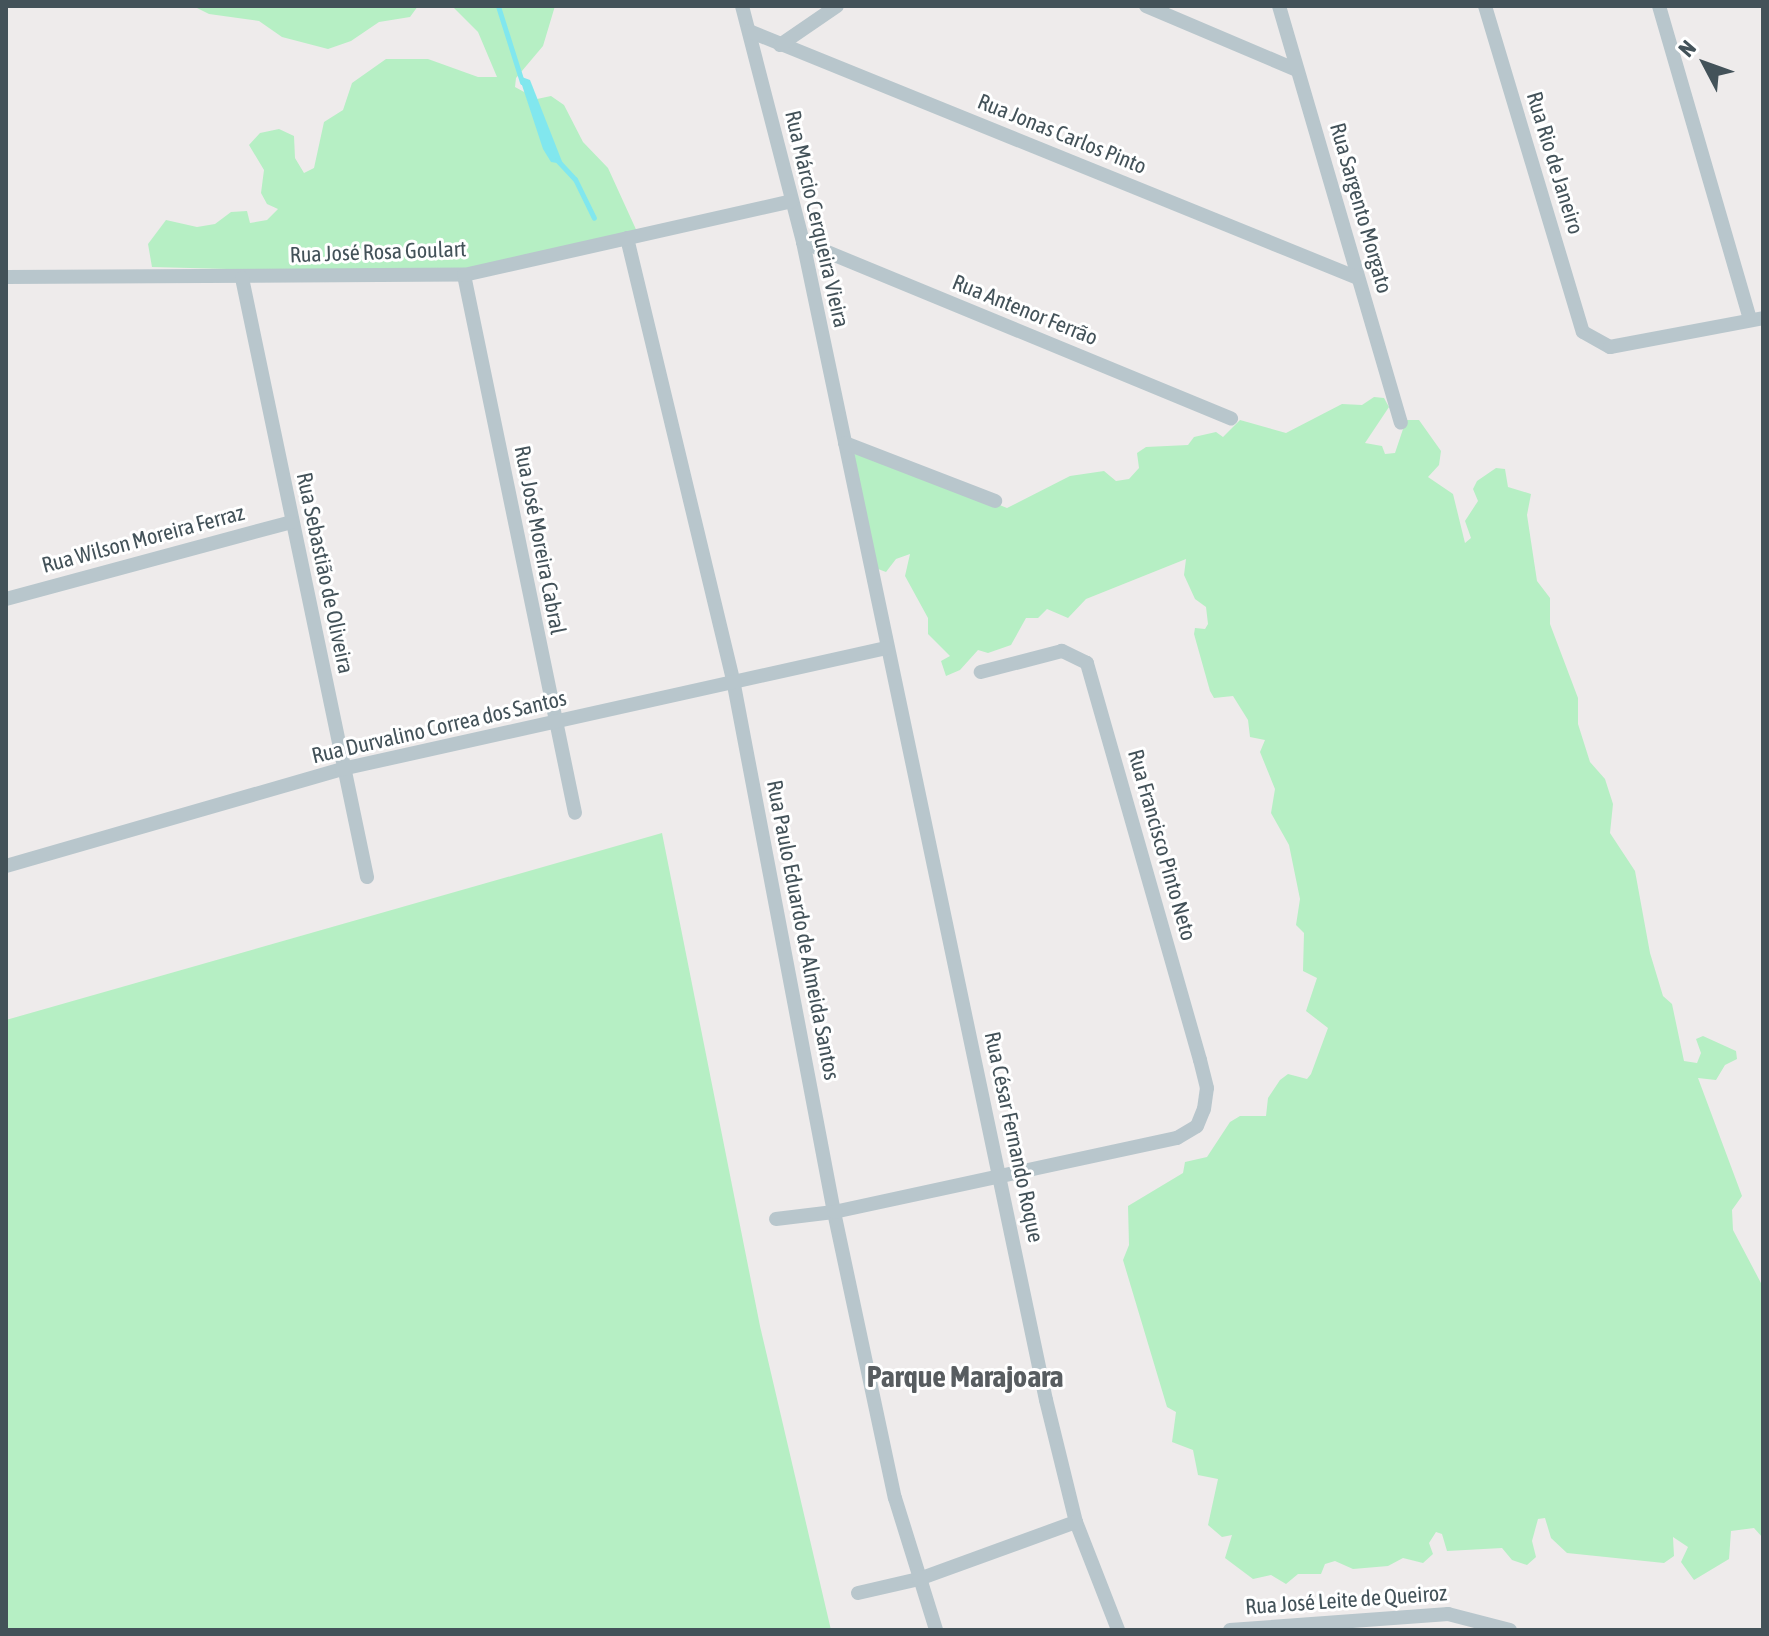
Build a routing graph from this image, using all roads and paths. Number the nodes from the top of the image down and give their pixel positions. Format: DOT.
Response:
graph roads {
  1 [pos="742,6"];
  2 [pos="837,6"];
  3 [pos="1146,6"];
  4 [pos="1279,6"];
  5 [pos="1485,6"];
  6 [pos="1659,6"];
  7 [pos="749,31"];
  8 [pos="780,45"];
  9 [pos="1297,70"];
  10 [pos="792,201"];
  11 [pos="627,238"];
  12 [pos="803,242"];
  13 [pos="464,275"];
  14 [pos="6,277"];
  15 [pos="242,278"];
  16 [pos="1358,278"];
  17 [pos="1756,319"];
  18 [pos="1231,418"];
  19 [pos="1401,422"];
  20 [pos="845,443"];
  21 [pos="995,501"];
  22 [pos="291,522"];
  23 [pos="6,599"];
  24 [pos="886,648"];
  25 [pos="981,672"];
  26 [pos="734,685"];
  27 [pos="554,724"];
  28 [pos="342,769"];
  29 [pos="575,813"];
  30 [pos="6,866"];
  31 [pos="367,877"];
  32 [pos="999,1175"];
  33 [pos="834,1212"];
  34 [pos="776,1219"];
  35 [pos="1076,1522"];
  36 [pos="919,1579"];
  37 [pos="858,1593"];
  38 [pos="1476,1625"];
  39 [pos="1294,1627"];
  40 [pos="936,1630"];
  41 [pos="1118,1630"];
  42 [pos="1230,1630"];
  43 [pos="1510,1630"];
  1 -- 7 [label="street, Rua Márcio Cerqueira Vieira"];
  2 -- 8 [label="street"];
  3 -- 9 [label="street"];
  4 -- 9 [label="street, Rua Sargento Morgato"];
  5 -- 17 [label="street, Rua Rio de Janeiro"];
  6 -- 17 [label="street"];
  7 -- 8 [label="street, Rua Jonas Carlos Pinto"];
  7 -- 10 [label="street, Rua Márcio Cerqueira Vieira"];
  8 -- 16 [label="street, Rua Jonas Carlos Pinto"];
  9 -- 16 [label="street, Rua Sargento Morgato"];
  10 -- 11 [label="street, Rua José Rosa Goulart"];
  10 -- 12 [label="street, Rua Márcio Cerqueira Vieira"];
  11 -- 13 [label="street, Rua José Rosa Goulart"];
  11 -- 26 [label="street, Rua Paulo Eduardo de Almeida Santos"];
  12 -- 18 [label="street, Rua Antenor Ferrão"];
  12 -- 20 [label="street, Rua Márcio Cerqueira Vieira"];
  13 -- 15 [label="street, Rua José Rosa Goulart"];
  13 -- 27 [label="street, Rua José Moreira Cabral"];
  14 -- 15 [label="street, Rua José Rosa Goulart"];
  15 -- 22 [label="street, Rua Sebastião de Oliveira"];
  16 -- 19 [label="street, Rua Sargento Morgato"];
  20 -- 21 [label="street"];
  20 -- 24 [label="street, Rua Márcio Cerqueira Vieira"];
  22 -- 23 [label="street, Rua Wilson Moreira Ferraz"];
  22 -- 28 [label="street, Rua Sebastião de Oliveira"];
  24 -- 26 [label="street, Rua Durvalino Correa dos Santos"];
  24 -- 32 [label="street, Rua César Fernando Roque"];
  25 -- 32 [label="street, Rua Francisco Pinto Neto"];
  26 -- 27 [label="street, Rua Durvalino Correa dos Santos"];
  26 -- 33 [label="street, Rua Paulo Eduardo de Almeida Santos"];
  27 -- 28 [label="street, Rua Durvalino Correa dos Santos"];
  27 -- 29 [label="street, Rua José Moreira Cabral"];
  28 -- 30 [label="street, Rua Durvalino Correa dos Santos"];
  28 -- 31 [label="street, Rua Sebastião de Oliveira"];
  32 -- 33 [label="street"];
  32 -- 35 [label="street, Rua César Fernando Roque"];
  33 -- 34 [label="street"];
  33 -- 36 [label="street, Rua Paulo Eduardo de Almeida Santos"];
  35 -- 36 [label="street"];
  35 -- 41 [label="street, Rua César Fernando Roque"];
  36 -- 37 [label="street"];
  36 -- 40 [label="street, Rua Paulo Eduardo de Almeida Santos"];
  38 -- 39 [label="street, Rua José Leite de Queiroz"];
  38 -- 43 [label="street, Rua José Leite de Queiroz"];
  39 -- 42 [label="street, Rua José Leite de Queiroz"];
}
